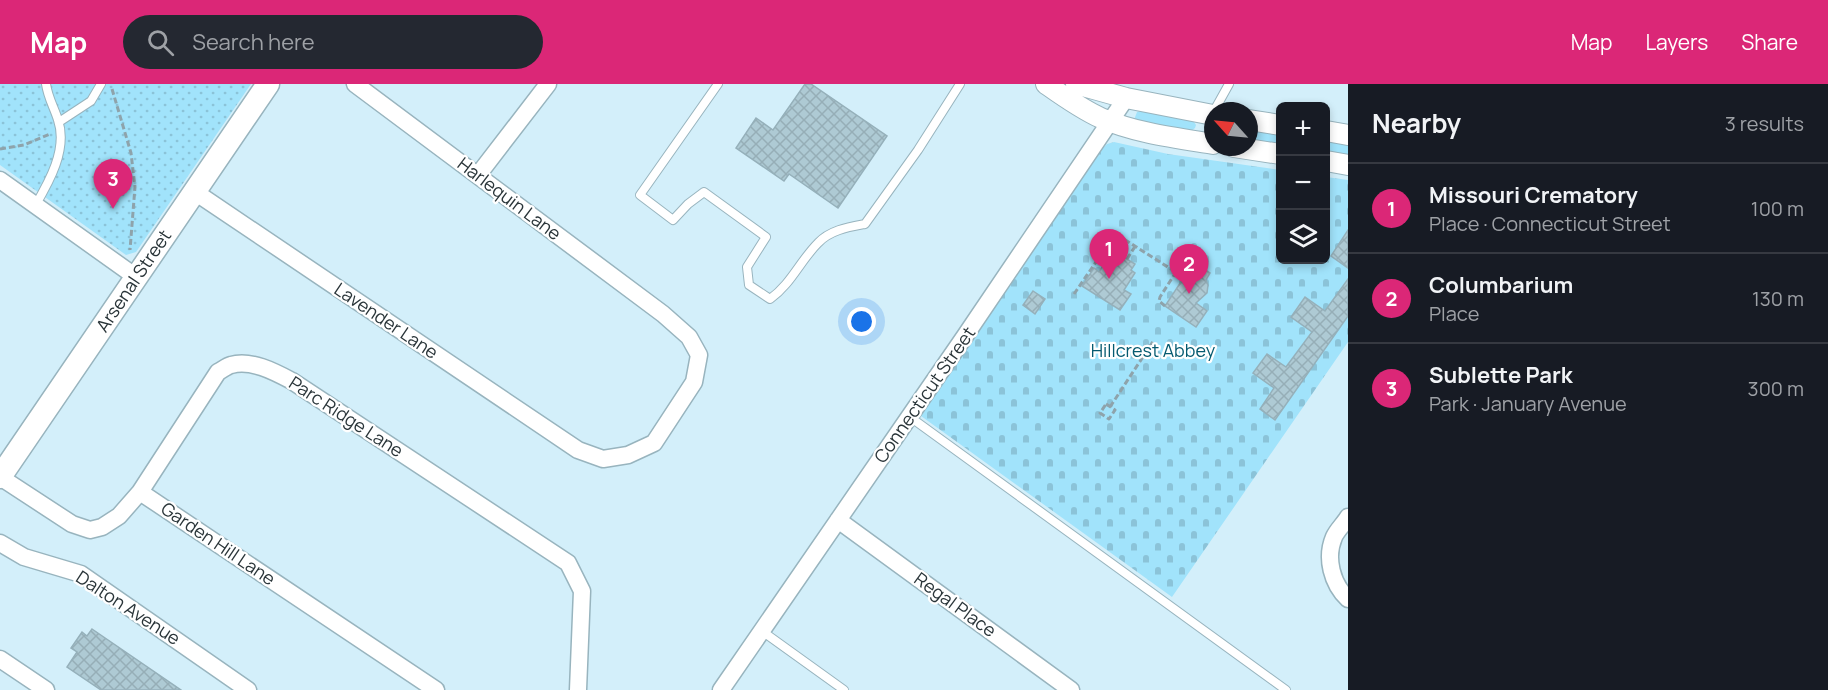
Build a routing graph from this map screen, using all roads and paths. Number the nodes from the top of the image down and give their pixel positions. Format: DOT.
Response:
graph roads {
  1 [pos="46,84"];
  2 [pos="101,84"];
  3 [pos="111,84"];
  4 [pos="267,84"];
  5 [pos="355,84"];
  6 [pos="548,84"];
  7 [pos="718,84"];
  8 [pos="960,84"];
  9 [pos="1046,84"];
  10 [pos="1076,84"];
  11 [pos="1228,84"];
  12 [pos="1126,98"];
  13 [pos="1219,102"];
  14 [pos="1204,111"];
  15 [pos="1110,121"];
  16 [pos="1258,121"];
  17 [pos="1276,124"];
  18 [pos="59,125"];
  19 [pos="1330,132"];
  20 [pos="1348,135"];
  21 [pos="1204,142"];
  22 [pos="0,149"];
  23 [pos="1258,151"];
  24 [pos="1276,153"];
  25 [pos="1330,162"];
  26 [pos="1348,165"];
  27 [pos="478,175"];
  28 [pos="0,180"];
  29 [pos="195,192"];
  30 [pos="36,206"];
  31 [pos="1136,245"];
  32 [pos="130,254"];
  33 [pos="1126,259"];
  34 [pos="1176,272"];
  35 [pos="1182,276"];
  36 [pos="136,277"];
  37 [pos="1074,294"];
  38 [pos="1165,306"];
  39 [pos="1154,340"];
  40 [pos="1110,407"];
  41 [pos="910,417"];
  42 [pos="578,450"];
  43 [pos="0,477"];
  44 [pos="140,492"];
  45 [pos="1348,517"];
  46 [pos="838,520"];
  47 [pos="0,543"];
  48 [pos="1348,599"];
  49 [pos="762,631"];
  50 [pos="0,659"];
  51 [pos="46,690"];
  52 [pos="248,690"];
  53 [pos="436,690"];
  54 [pos="578,690"];
  55 [pos="721,690"];
  56 [pos="844,690"];
  57 [pos="1071,690"];
  58 [pos="1286,690"];
  1 -- 18 [label="lane"];
  2 -- 18 [label="lane"];
  3 -- 32 [label="path"];
  4 -- 29 [label="main road, Arsenal Street"];
  5 -- 27 [label="street, Harlequin Lane"];
  6 -- 27 [label="street"];
  7 -- 8 [label="lane"];
  9 -- 15 [label="street"];
  10 -- 12 [label="street"];
  11 -- 13 [label="lane"];
  12 -- 14 [label="street"];
  12 -- 15 [label="street, Connecticut Street"];
  15 -- 21 [label="street"];
  15 -- 41 [label="street, Connecticut Street"];
  16 -- 17 [label="street"];
  18 -- 22 [label="path"];
  18 -- 30 [label="lane"];
  19 -- 20 [label="street"];
  23 -- 24 [label="street"];
  25 -- 26 [label="street"];
  27 -- 42 [label="street, Harlequin Lane"];
  28 -- 30 [label="street"];
  29 -- 36 [label="main road, Arsenal Street"];
  29 -- 42 [label="street, Lavender Lane"];
  30 -- 36 [label="street"];
  31 -- 33 [label="path"];
  31 -- 34 [label="path"];
  31 -- 37 [label="path"];
  34 -- 35 [label="path"];
  34 -- 38 [label="path"];
  36 -- 43 [label="main road, Arsenal Street"];
  39 -- 40 [label="path"];
  40 -- 40 [label="path"];
  41 -- 46 [label="street, Connecticut Street"];
  41 -- 58 [label="lane"];
  43 -- 44 [label="street"];
  44 -- 53 [label="street, Garden Hill Lane"];
  44 -- 54 [label="street, Parc Ridge Lane"];
  45 -- 48 [label="street"];
  46 -- 49 [label="street, Connecticut Street"];
  46 -- 57 [label="street, Regal Place"];
  47 -- 52 [label="street, Dalton Avenue"];
  49 -- 55 [label="street, Connecticut Street"];
  49 -- 56 [label="lane"];
  50 -- 51 [label="street"];
}
